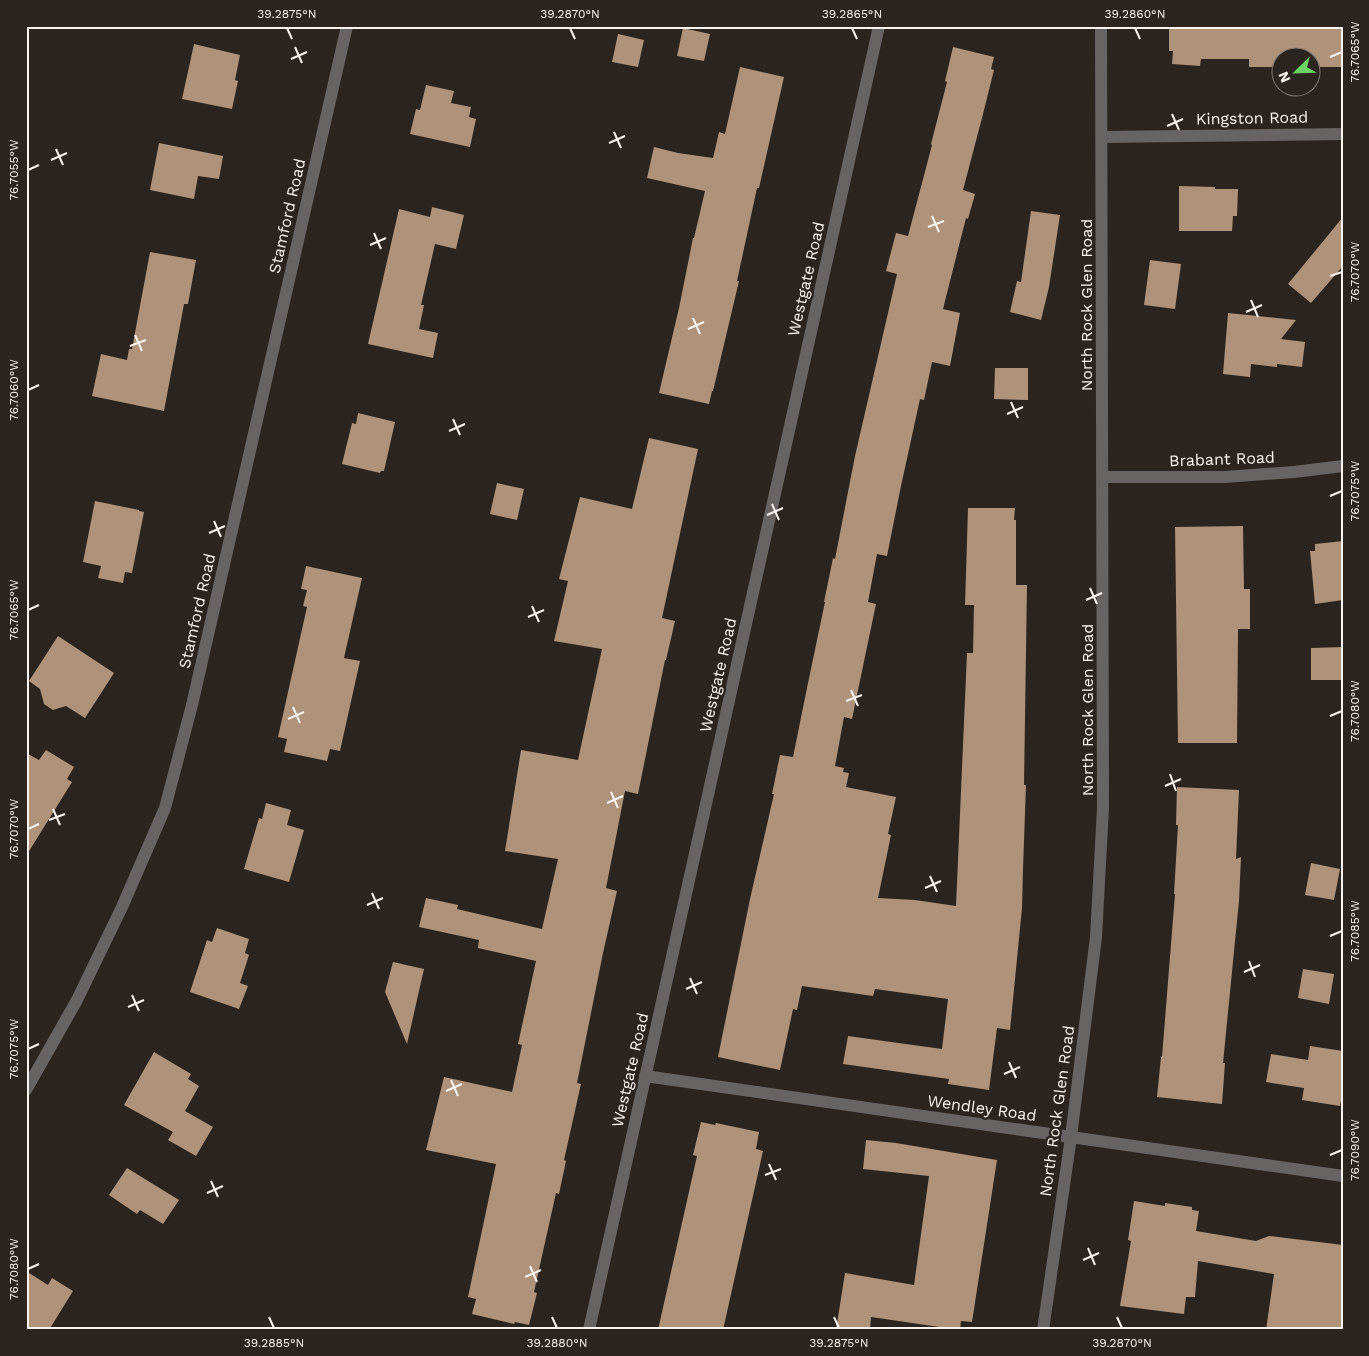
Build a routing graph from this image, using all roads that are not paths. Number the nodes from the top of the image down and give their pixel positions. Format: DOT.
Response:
graph roads {
  1 [pos="346,26"];
  2 [pos="879,26"];
  3 [pos="1101,26"];
  4 [pos="1343,134"];
  5 [pos="1102,137"];
  6 [pos="1343,466"];
  7 [pos="1102,477"];
  8 [pos="646,1076"];
  9 [pos="26,1090"];
  10 [pos="1071,1137"];
  11 [pos="1343,1176"];
  12 [pos="588,1330"];
  13 [pos="1043,1330"];
  1 -- 9 [label="street, Stamford Road"];
  2 -- 8 [label="street, Westgate Road"];
  3 -- 5 [label="street, North Rock Glen Road"];
  4 -- 5 [label="street, Kingston Road"];
  5 -- 7 [label="street, North Rock Glen Road"];
  6 -- 7 [label="street, Brabant Road"];
  7 -- 10 [label="street, North Rock Glen Road"];
  8 -- 10 [label="street, Wendley Road"];
  8 -- 12 [label="street, Westgate Road"];
  10 -- 11 [label="street, Wendley Road"];
  10 -- 13 [label="street, North Rock Glen Road"];
}
